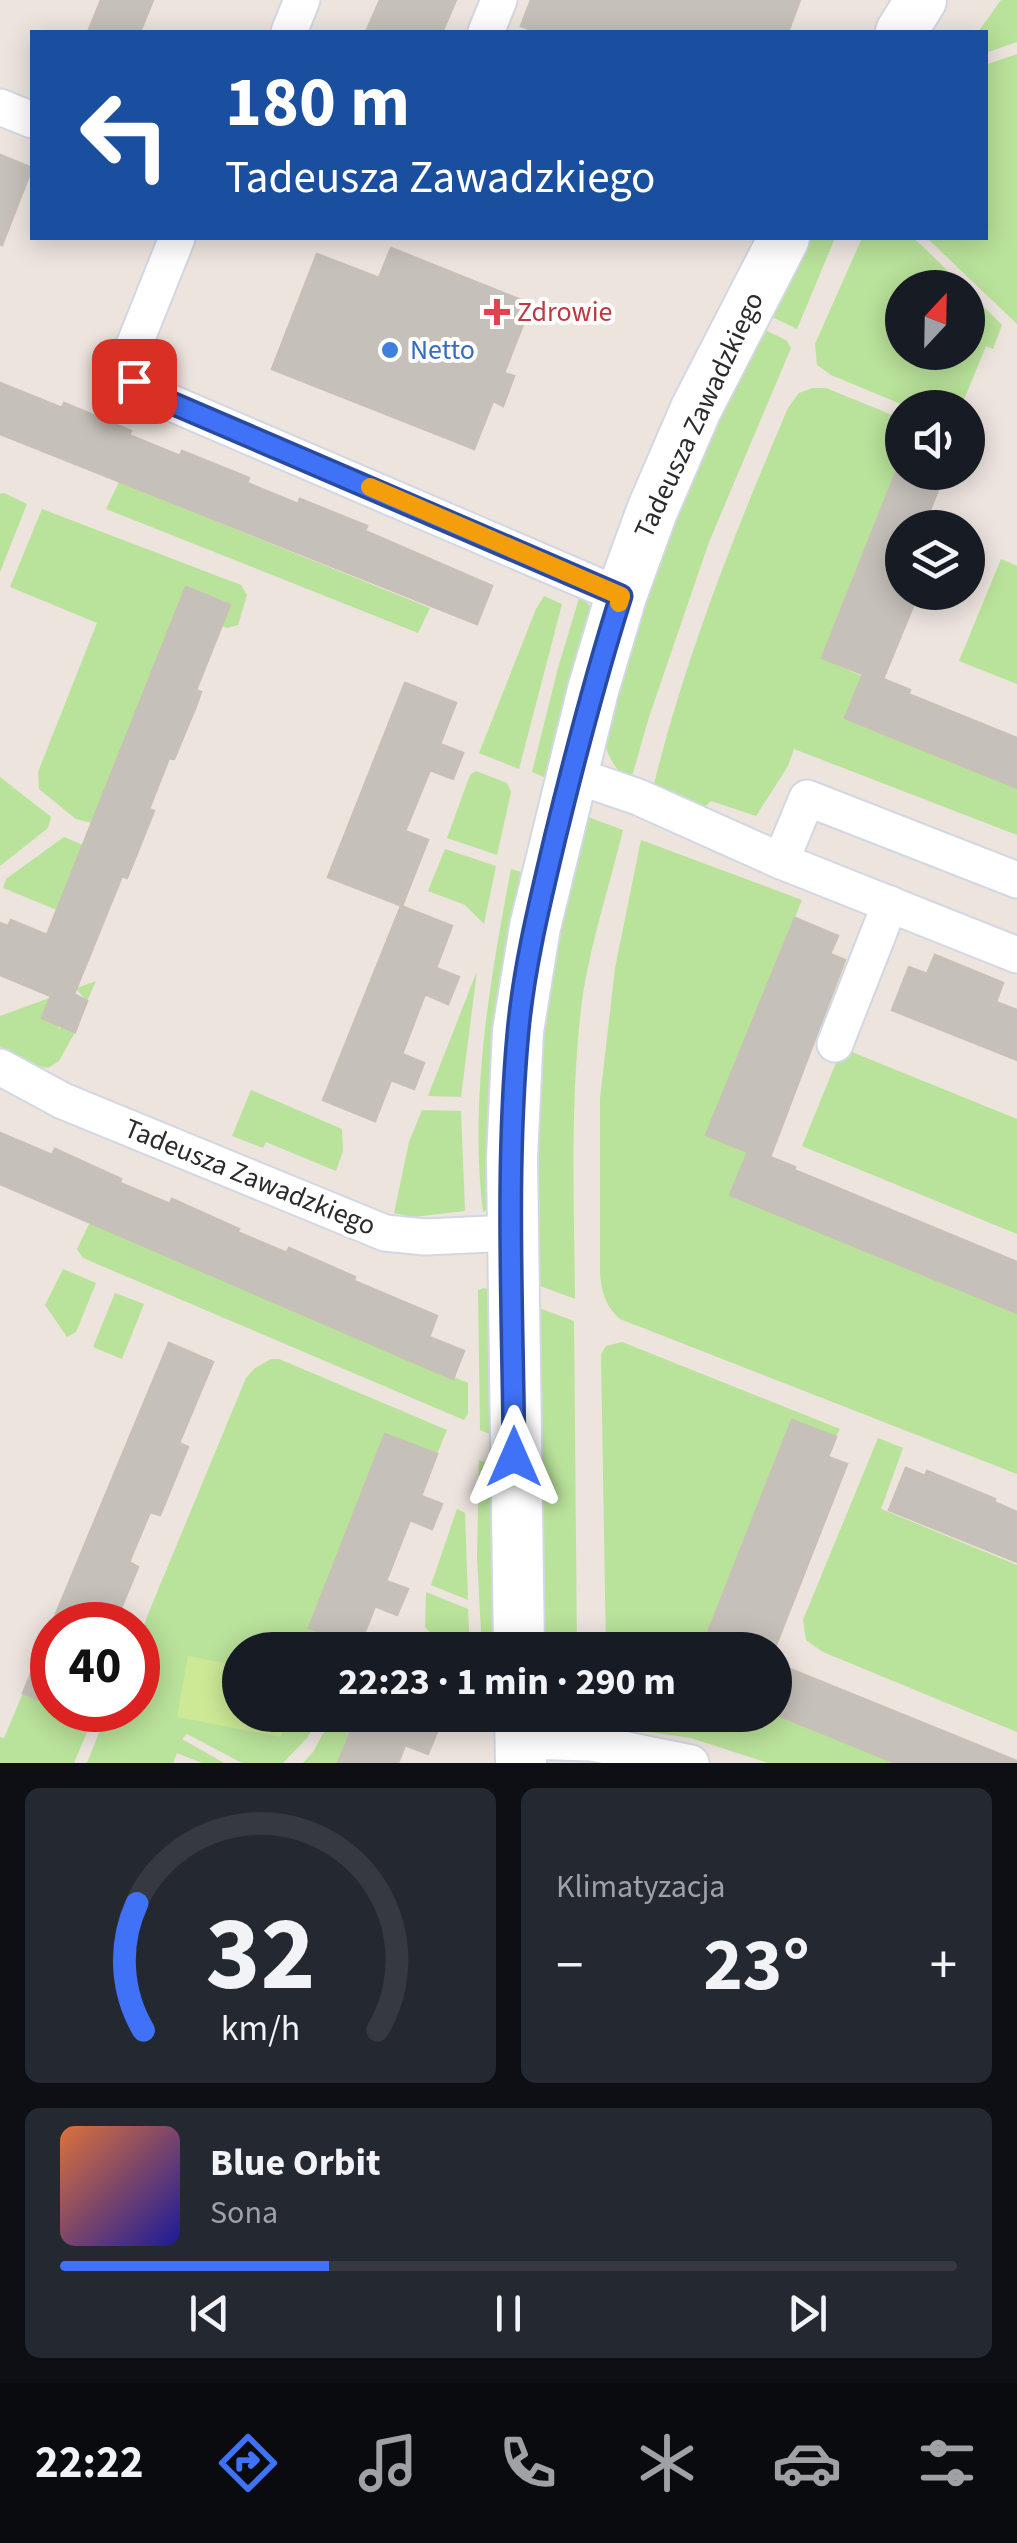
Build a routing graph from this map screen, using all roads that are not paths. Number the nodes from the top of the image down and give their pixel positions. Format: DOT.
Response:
graph roads {
  1 [pos="302,0"];
  2 [pos="499,0"];
  3 [pos="921,0"];
  4 [pos="290,30"];
  5 [pos="487,30"];
  6 [pos="902,30"];
  7 [pos="0,107"];
  8 [pos="30,119"];
  9 [pos="176,240"];
  10 [pos="783,240"];
  11 [pos="621,596"];
  12 [pos="571,774"];
  13 [pos="781,861"];
  14 [pos="1017,880"];
  15 [pos="890,904"];
  16 [pos="1017,955"];
  17 [pos="836,1044"];
  18 [pos="0,1067"];
  19 [pos="513,1234"];
  20 [pos="519,1632"];
  21 [pos="521,1740"];
  22 [pos="691,1763"];
  1 -- 4 [label="street"];
  2 -- 5 [label="street"];
  3 -- 6 [label="street"];
  7 -- 8 [label="street"];
  9 -- 11 [label="street"];
  10 -- 11 [label="street, Tadeusza Zawadzkiego"];
  11 -- 12 [label="street, Tadeusza Zawadzkiego"];
  12 -- 13 [label="street"];
  12 -- 19 [label="street, Tadeusza Zawadzkiego"];
  13 -- 14 [label="street"];
  13 -- 15 [label="street"];
  15 -- 16 [label="street"];
  15 -- 17 [label="street"];
  18 -- 19 [label="street, Tadeusza Zawadzkiego"];
  19 -- 20 [label="street, Tadeusza Zawadzkiego"];
  21 -- 22 [label="street"];
}
